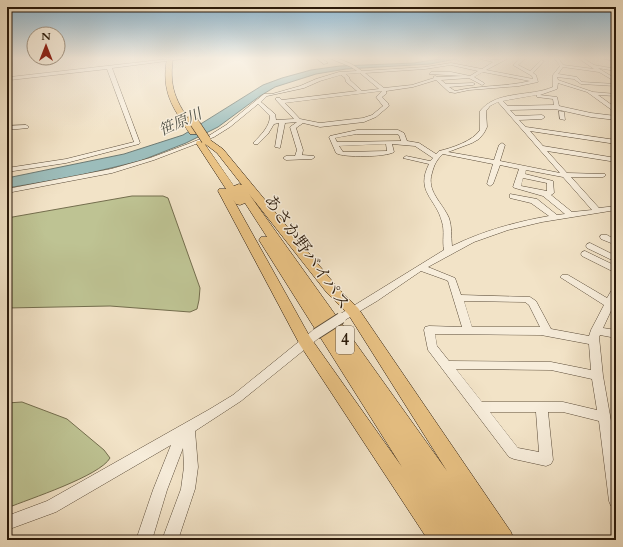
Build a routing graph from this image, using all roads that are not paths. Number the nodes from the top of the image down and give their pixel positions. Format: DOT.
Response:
graph roads {
  1 [pos="115,84"];
  2 [pos="168,84"];
  3 [pos="309,84"];
  4 [pos="352,84"];
  5 [pos="376,84"];
  6 [pos="421,84"];
  7 [pos="442,84"];
  8 [pos="479,84"];
  9 [pos="485,84"];
  10 [pos="510,84"];
  11 [pos="521,84"];
  12 [pos="556,84"];
  13 [pos="570,84"];
  14 [pos="599,84"];
  15 [pos="616,85"];
  16 [pos="302,86"];
  17 [pos="482,86"];
  18 [pos="507,86"];
  19 [pos="384,90"];
  20 [pos="361,92"];
  21 [pos="591,92"];
  22 [pos="534,94"];
  23 [pos="272,95"];
  24 [pos="616,95"];
  25 [pos="319,98"];
  26 [pos="500,101"];
  27 [pos="271,102"];
  28 [pos="507,108"];
  29 [pos="559,110"];
  30 [pos="615,110"];
  31 [pos="537,112"];
  32 [pos="516,118"];
  33 [pos="542,118"];
  34 [pos="616,118"];
  35 [pos="563,119"];
  36 [pos="189,120"];
  37 [pos="300,120"];
  38 [pos="273,121"];
  39 [pos="283,121"];
  40 [pos="26,127"];
  41 [pos="7,128"];
  42 [pos="525,129"];
  43 [pos="199,139"];
  44 [pos="388,142"];
  45 [pos="404,142"];
  46 [pos="616,142"];
  47 [pos="256,143"];
  48 [pos="335,144"];
  49 [pos="502,145"];
  50 [pos="278,147"];
  51 [pos="542,148"];
  52 [pos="441,152"];
  53 [pos="312,157"];
  54 [pos="286,158"];
  55 [pos="298,158"];
  56 [pos="406,158"];
  57 [pos="434,160"];
  58 [pos="616,160"];
  59 [pos="497,163"];
  60 [pos="7,170"];
  61 [pos="522,171"];
  62 [pos="566,175"];
  63 [pos="603,175"];
  64 [pos="490,184"];
  65 [pos="7,191"];
  66 [pos="544,194"];
  67 [pos="513,196"];
  68 [pos="616,208"];
  69 [pos="597,211"];
  70 [pos="572,216"];
  71 [pos="556,218"];
  72 [pos="604,237"];
  73 [pos="616,243"];
  74 [pos="449,252"];
  75 [pos="616,259"];
  76 [pos="422,268"];
  77 [pos="616,270"];
  78 [pos="565,278"];
  79 [pos="616,290"];
  80 [pos="458,298"];
  81 [pos="609,304"];
  82 [pos="347,315"];
  83 [pos="468,330"];
  84 [pos="547,331"];
  85 [pos="616,334"];
  86 [pos="595,335"];
  87 [pos="310,337"];
  88 [pos="445,365"];
  89 [pos="597,376"];
  90 [pos="479,407"];
  91 [pos="542,407"];
  92 [pos="604,417"];
  93 [pos="188,428"];
  94 [pos="175,436"];
  95 [pos="612,445"];
  96 [pos="616,501"];
  97 [pos="7,523"];
  98 [pos="144,540"];
  99 [pos="170,540"];
  100 [pos="441,540"];
  101 [pos="461,540"];
  102 [pos="483,540"];
  103 [pos="503,540"];
  1 -- 60 [label="street"];
  2 -- 36 [label="highway, あさか野バイパス / 4"];
  3 -- 16 [label="street"];
  4 -- 20 [label="street"];
  5 -- 19 [label="street"];
  6 -- 19 [label="street"];
  7 -- 17 [label="street"];
  8 -- 17 [label="street"];
  9 -- 17 [label="street"];
  10 -- 18 [label="street"];
  11 -- 18 [label="street"];
  12 -- 22 [label="street"];
  13 -- 21 [label="street"];
  14 -- 15 [label="street"];
  16 -- 23 [label="street"];
  16 -- 25 [label="street"];
  17 -- 18 [label="street"];
  19 -- 20 [label="street"];
  19 -- 37 [label="street"];
  20 -- 25 [label="street"];
  21 -- 24 [label="street"];
  21 -- 30 [label="street"];
  22 -- 26 [label="street"];
  22 -- 29 [label="street"];
  23 -- 27 [label="street"];
  23 -- 27 [label="street"];
  25 -- 27 [label="street"];
  26 -- 28 [label="street"];
  26 -- 52 [label="street"];
  27 -- 37 [label="street"];
  27 -- 38 [label="street"];
  27 -- 65 [label="street"];
  28 -- 29 [label="street"];
  28 -- 32 [label="street"];
  29 -- 31 [label="street"];
  29 -- 34 [label="street"];
  29 -- 35 [label="street"];
  32 -- 33 [label="street"];
  32 -- 42 [label="street"];
  36 -- 43 [label="highway, あさか野バイパス / 4, bridge"];
  36 -- 43 [label="highway, あさか野バイパス / 4"];
  37 -- 39 [label="street"];
  37 -- 55 [label="street"];
  38 -- 39 [label="street"];
  38 -- 47 [label="street"];
  39 -- 50 [label="street"];
  40 -- 41 [label="street"];
  42 -- 46 [label="street"];
  42 -- 51 [label="street"];
  43 -- 82 [label="highway"];
  43 -- 87 [label="highway"];
  43 -- 101 [label="highway, あさか野バイパス / 4"];
  43 -- 102 [label="highway, あさか野バイパス / 4"];
  44 -- 45 [label="street"];
  44 -- 48 [label="street"];
  44 -- 48 [label="street"];
  45 -- 48 [label="street"];
  45 -- 57 [label="street"];
  49 -- 59 [label="street"];
  51 -- 58 [label="street"];
  51 -- 62 [label="street"];
  52 -- 57 [label="street"];
  52 -- 59 [label="street"];
  53 -- 55 [label="street"];
  54 -- 55 [label="street"];
  56 -- 57 [label="street"];
  57 -- 74 [label="street"];
  59 -- 61 [label="street"];
  59 -- 64 [label="street"];
  61 -- 62 [label="street"];
  61 -- 66 [label="street"];
  61 -- 66 [label="street"];
  62 -- 63 [label="street"];
  62 -- 69 [label="street"];
  66 -- 70 [label="street"];
  67 -- 71 [label="street"];
  68 -- 69 [label="street"];
  69 -- 70 [label="street"];
  70 -- 71 [label="street"];
  71 -- 74 [label="street"];
  72 -- 73 [label="street"];
  74 -- 76 [label="street"];
  75 -- 77 [label="street"];
  76 -- 80 [label="street"];
  76 -- 82 [label="street"];
  78 -- 81 [label="street"];
  79 -- 81 [label="street"];
  80 -- 83 [label="street"];
  80 -- 84 [label="street"];
  81 -- 86 [label="street"];
  82 -- 87 [label="street, bridge"];
  82 -- 103 [label="highway"];
  83 -- 84 [label="street"];
  83 -- 88 [label="street"];
  84 -- 86 [label="street"];
  85 -- 86 [label="street"];
  86 -- 89 [label="street"];
  87 -- 93 [label="street"];
  87 -- 100 [label="highway"];
  88 -- 89 [label="street"];
  88 -- 90 [label="street"];
  89 -- 92 [label="street"];
  90 -- 91 [label="street"];
  90 -- 91 [label="street"];
  91 -- 92 [label="street"];
  92 -- 95 [label="street"];
  93 -- 94 [label="street"];
  93 -- 99 [label="street"];
  94 -- 97 [label="street"];
  94 -- 98 [label="street"];
  95 -- 96 [label="street"];
}
